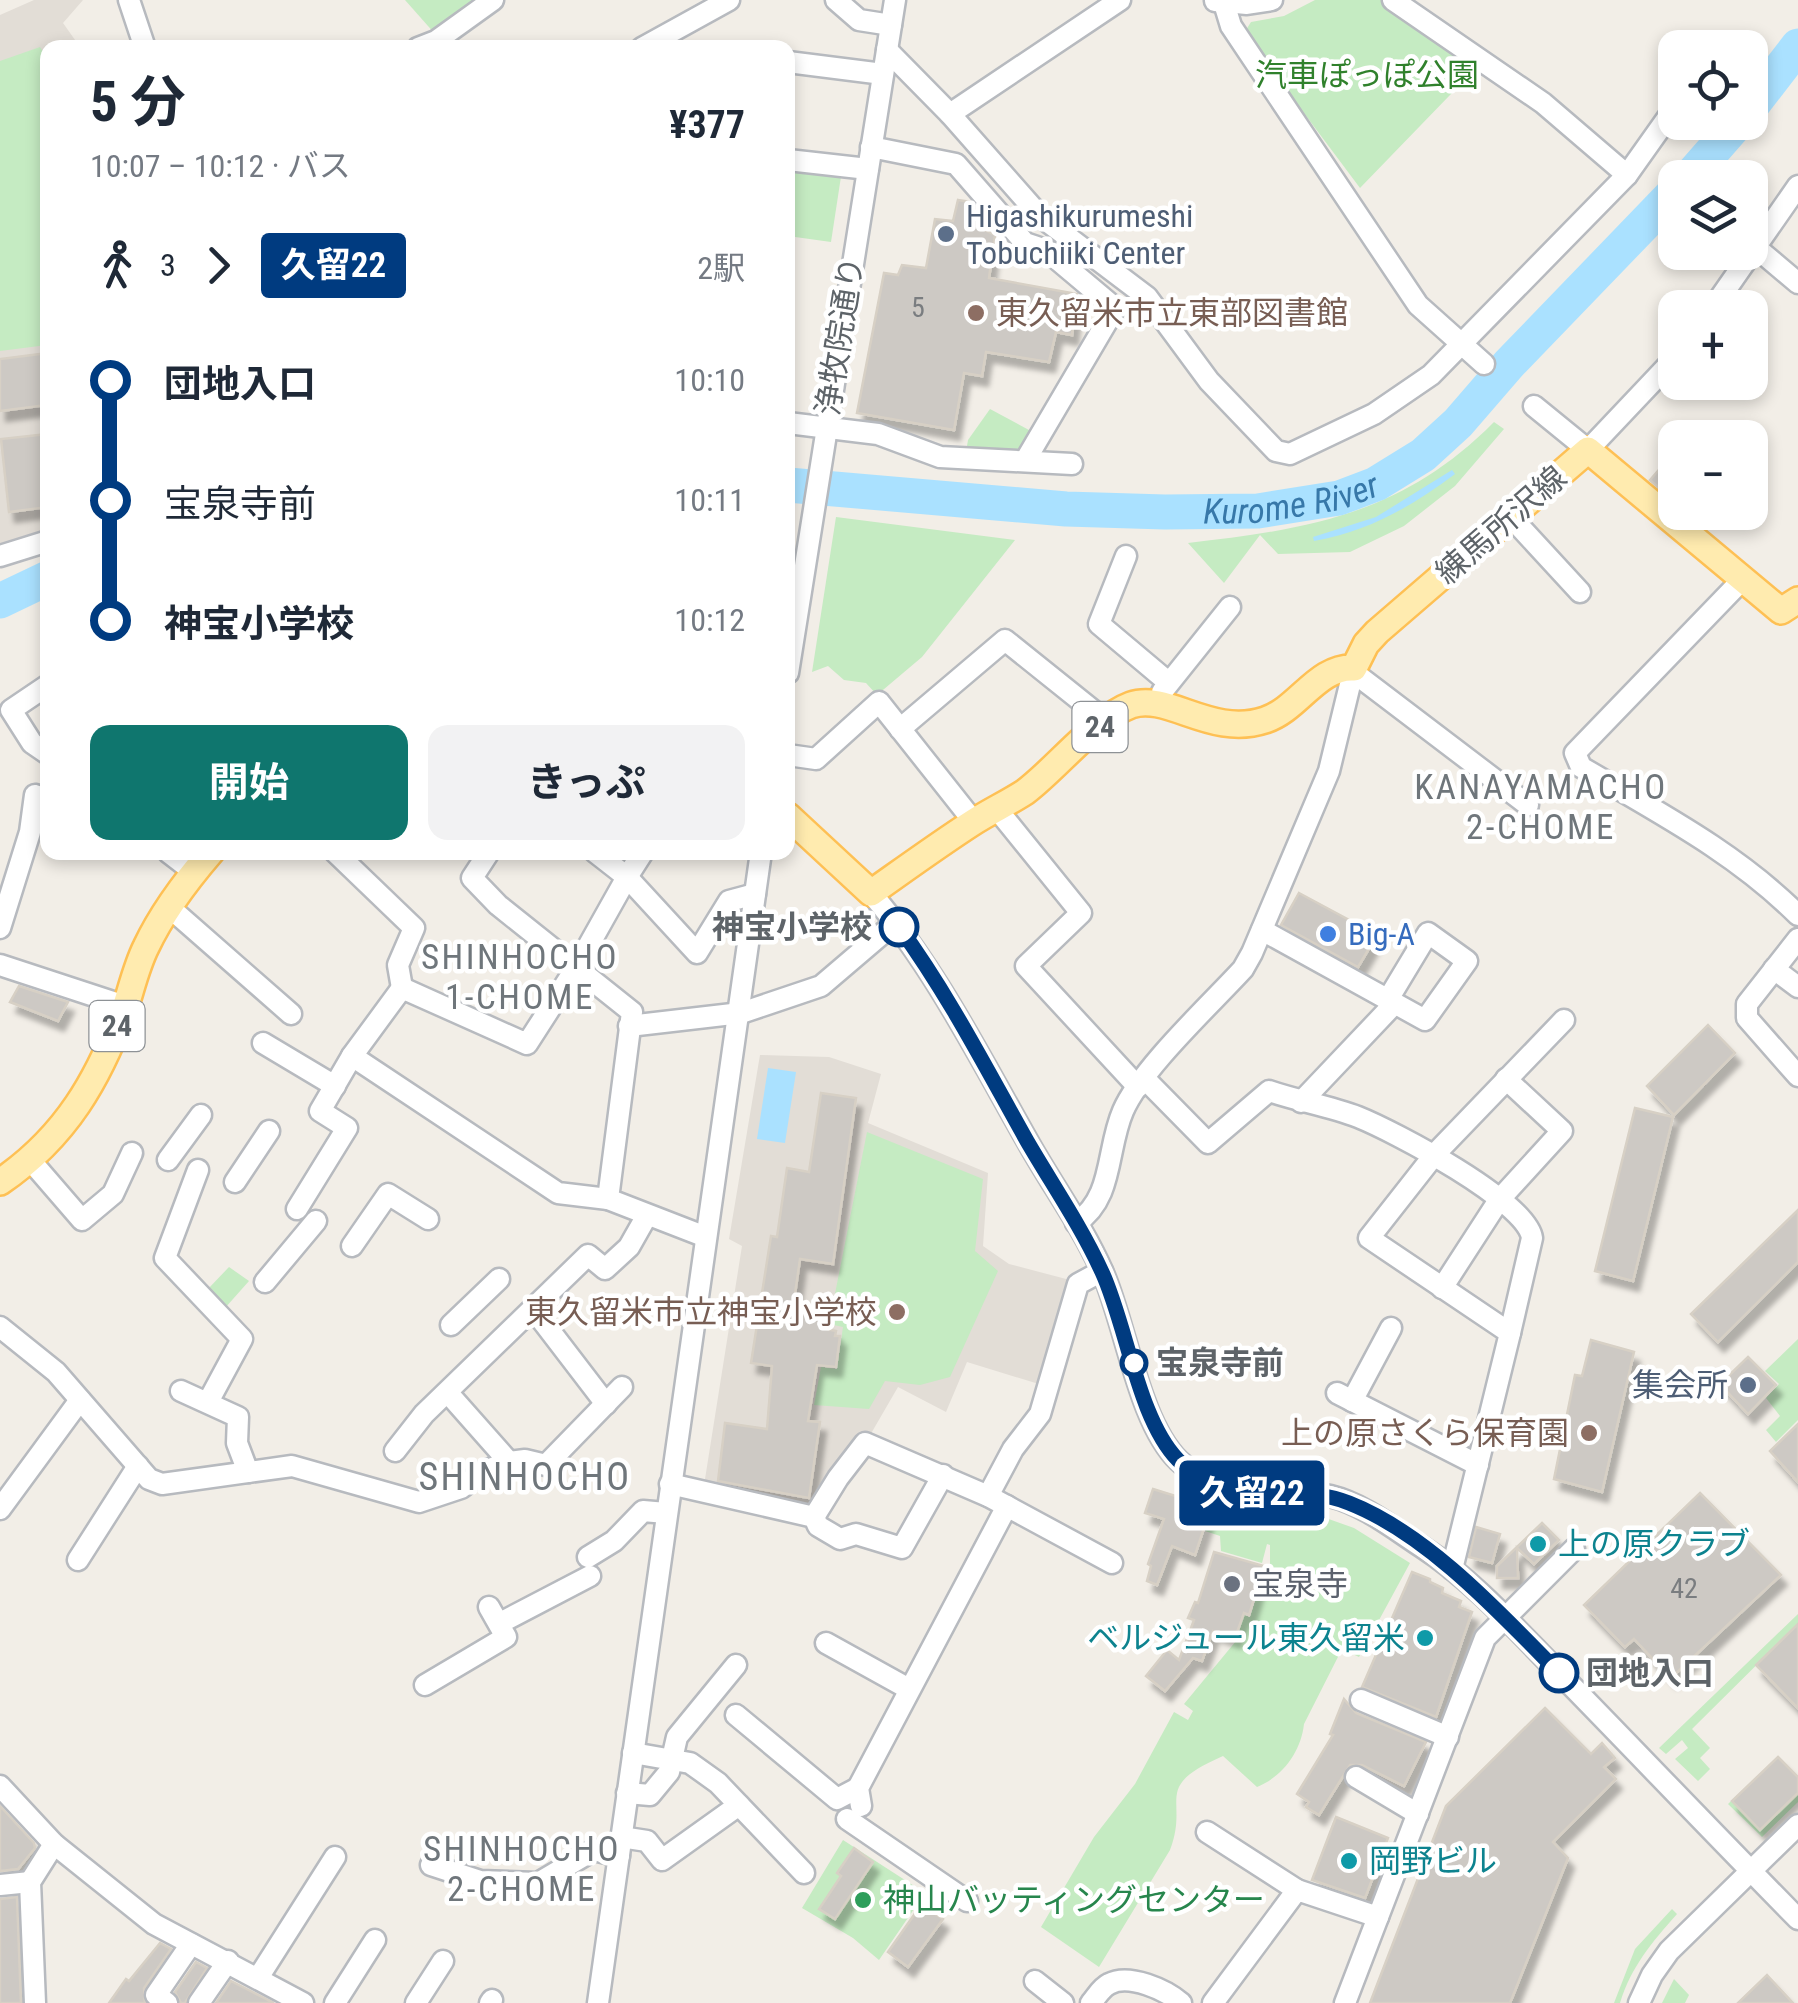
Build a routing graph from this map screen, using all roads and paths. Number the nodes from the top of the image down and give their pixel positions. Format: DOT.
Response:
graph roads {
  1 [pos="129,0"];
  2 [pos="493,0"];
  3 [pos="730,0"];
  4 [pos="836,0"];
  5 [pos="894,0"];
  6 [pos="1120,0"];
  7 [pos="1272,0"];
  8 [pos="1393,0"];
  9 [pos="1218,1"];
  10 [pos="891,25"];
  11 [pos="142,40"];
  12 [pos="438,40"];
  13 [pos="657,40"];
  14 [pos="887,50"];
  15 [pos="795,63"];
  16 [pos="883,74"];
  17 [pos="950,114"];
  18 [pos="1658,131"];
  19 [pos="871,147"];
  20 [pos="795,161"];
  21 [pos="868,168"];
  22 [pos="1627,175"];
  23 [pos="1798,186"];
  24 [pos="1768,227"];
  25 [pos="1768,258"];
  26 [pos="1798,283"];
  27 [pos="1464,343"];
  28 [pos="1484,364"];
  29 [pos="1658,376"];
  30 [pos="1534,406"];
  31 [pos="795,424"];
  32 [pos="825,429"];
  33 [pos="1588,450"];
  34 [pos="1025,461"];
  35 [pos="1072,464"];
  36 [pos="1510,516"];
  37 [pos="40,544"];
  38 [pos="0,556"];
  39 [pos="1126,556"];
  40 [pos="1743,578"];
  41 [pos="1580,592"];
  42 [pos="1230,607"];
  43 [pos="1792,612"];
  44 [pos="795,628"];
  45 [pos="1353,670"];
  46 [pos="40,691"];
  47 [pos="1162,692"];
  48 [pos="1106,721"];
  49 [pos="900,729"];
  50 [pos="40,747"];
  51 [pos="795,756"];
  52 [pos="35,795"];
  53 [pos="1528,805"];
  54 [pos="985,815"];
  55 [pos="795,822"];
  56 [pos="343,860"];
  57 [pos="484,860"];
  58 [pos="606,860"];
  59 [pos="638,860"];
  60 [pos="760,860"];
  61 [pos="203,862"];
  62 [pos="627,876"];
  63 [pos="871,892"];
  64 [pos="756,894"];
  65 [pos="169,908"];
  66 [pos="1798,915"];
  67 [pos="896,922"];
  68 [pos="0,928"];
  69 [pos="1262,930"];
  70 [pos="1798,939"];
  71 [pos="0,965"];
  72 [pos="576,968"];
  73 [pos="1774,969"];
  74 [pos="1798,987"];
  75 [pos="402,988"];
  76 [pos="1391,1002"];
  77 [pos="126,1006"];
  78 [pos="741,1013"];
  79 [pos="291,1014"];
  80 [pos="1564,1020"];
  81 [pos="630,1026"];
  82 [pos="263,1043"];
  83 [pos="352,1056"];
  84 [pos="1798,1076"];
  85 [pos="1506,1079"];
  86 [pos="1141,1083"];
  87 [pos="335,1086"];
  88 [pos="1301,1102"];
  89 [pos="201,1115"];
  90 [pos="269,1131"];
  91 [pos="132,1153"];
  92 [pos="1435,1154"];
  93 [pos="168,1160"];
  94 [pos="31,1161"];
  95 [pos="198,1170"];
  96 [pos="0,1182"];
  97 [pos="236,1182"];
  98 [pos="608,1200"];
  99 [pos="1499,1200"];
  100 [pos="298,1209"];
  101 [pos="646,1217"];
  102 [pos="428,1218"];
  103 [pos="316,1221"];
  104 [pos="1076,1223"];
  105 [pos="706,1237"];
  106 [pos="352,1246"];
  107 [pos="1102,1271"];
  108 [pos="499,1279"];
  109 [pos="265,1282"];
  110 [pos="1442,1288"];
  111 [pos="534,1310"];
  112 [pos="451,1325"];
  113 [pos="0,1327"];
  114 [pos="1391,1328"];
  115 [pos="1510,1332"];
  116 [pos="622,1388"];
  117 [pos="181,1390"];
  118 [pos="448,1392"];
  119 [pos="80,1400"];
  120 [pos="208,1402"];
  121 [pos="606,1404"];
  122 [pos="395,1451"];
  123 [pos="509,1462"];
  124 [pos="1478,1465"];
  125 [pos="138,1466"];
  126 [pos="248,1472"];
  127 [pos="942,1475"];
  128 [pos="670,1484"];
  129 [pos="998,1501"];
  130 [pos="0,1509"];
  131 [pos="666,1513"];
  132 [pos="814,1517"];
  133 [pos="1574,1549"];
  134 [pos="78,1560"];
  135 [pos="1112,1563"];
  136 [pos="1452,1569"];
  137 [pos="1503,1618"];
  138 [pos="826,1643"];
  139 [pos="736,1665"];
  140 [pos="425,1685"];
  141 [pos="909,1689"];
  142 [pos="1361,1700"];
  143 [pos="736,1715"];
  144 [pos="1448,1737"];
  145 [pos="633,1753"];
  146 [pos="673,1760"];
  147 [pos="1356,1777"];
  148 [pos="0,1786"];
  149 [pos="627,1793"];
  150 [pos="739,1805"];
  151 [pos="855,1805"];
  152 [pos="1418,1814"];
  153 [pos="1798,1824"];
  154 [pos="1207,1832"];
  155 [pos="54,1844"];
  156 [pos="620,1846"];
  157 [pos="335,1857"];
  158 [pos="431,1865"];
  159 [pos="1750,1870"];
  160 [pos="804,1872"];
  161 [pos="30,1882"];
  162 [pos="0,1885"];
  163 [pos="1298,1890"];
  164 [pos="966,1901"];
  165 [pos="1378,1918"];
  166 [pos="1798,1919"];
  167 [pos="375,1940"];
  168 [pos="192,1944"];
  169 [pos="228,1961"];
  170 [pos="443,1961"];
  171 [pos="258,1978"];
  172 [pos="1036,1981"];
  173 [pos="35,2003"];
  174 [pos="167,2003"];
  175 [pos="198,2003"];
  176 [pos="303,2003"];
  177 [pos="335,2003"];
  178 [pos="416,2003"];
  179 [pos="598,2003"];
  180 [pos="1063,2003"];
  181 [pos="1091,2003"];
  182 [pos="1181,2003"];
  183 [pos="1213,2003"];
  184 [pos="1345,2003"];
  185 [pos="1640,2003"];
  1 -- 11 [label="street"];
  2 -- 12 [label="street"];
  3 -- 13 [label="street"];
  4 -- 10 [label="street"];
  5 -- 10 [label="street, 浄牧院通り"];
  6 -- 17 [label="street"];
  7 -- 9 [label="street"];
  8 -- 22 [label="street"];
  9 -- 27 [label="street"];
  10 -- 14 [label="street, 浄牧院通り"];
  14 -- 16 [label="street, 浄牧院通り"];
  14 -- 17 [label="street"];
  15 -- 16 [label="street"];
  16 -- 19 [label="street, 浄牧院通り"];
  17 -- 27 [label="street"];
  18 -- 22 [label="street"];
  19 -- 21 [label="street, 浄牧院通り"];
  19 -- 34 [label="street"];
  20 -- 21 [label="street"];
  21 -- 32 [label="street, 浄牧院通り"];
  22 -- 27 [label="street"];
  23 -- 24 [label="street"];
  25 -- 26 [label="street"];
  27 -- 28 [label="street"];
  29 -- 33 [label="street"];
  30 -- 33 [label="street"];
  31 -- 32 [label="street"];
  32 -- 34 [label="street"];
  32 -- 44 [label="street, 浄牧院通り"];
  33 -- 36 [label="main road, 練馬所沢線"];
  33 -- 40 [label="main road, 練馬所沢線"];
  34 -- 35 [label="street"];
  36 -- 41 [label="street"];
  36 -- 45 [label="main road, 練馬所沢線"];
  37 -- 38 [label="street"];
  39 -- 47 [label="street"];
  40 -- 43 [label="main road, 練馬所沢線"];
  40 -- 66 [label="street"];
  42 -- 47 [label="street"];
  45 -- 47 [label="main road, 24"];
  45 -- 53 [label="street"];
  45 -- 69 [label="street"];
  46 -- 50 [label="street"];
  47 -- 48 [label="main road, 24"];
  48 -- 49 [label="street"];
  48 -- 54 [label="main road, 24"];
  49 -- 51 [label="street"];
  49 -- 54 [label="street"];
  52 -- 68 [label="street"];
  54 -- 63 [label="main road, 24"];
  54 -- 86 [label="street"];
  55 -- 63 [label="main road"];
  56 -- 75 [label="street"];
  57 -- 72 [label="street"];
  58 -- 62 [label="street"];
  59 -- 62 [label="street"];
  60 -- 64 [label="street"];
  61 -- 65 [label="main road, 24"];
  62 -- 64 [label="street"];
  62 -- 72 [label="street"];
  63 -- 67 [label="street"];
  64 -- 78 [label="street"];
  65 -- 77 [label="main road, 24"];
  65 -- 79 [label="street"];
  67 -- 78 [label="street"];
  67 -- 104 [label="street"];
  69 -- 76 [label="street"];
  69 -- 86 [label="street"];
  70 -- 73 [label="street"];
  71 -- 77 [label="street"];
  72 -- 75 [label="street"];
  72 -- 81 [label="street"];
  73 -- 74 [label="street"];
  73 -- 84 [label="street"];
  75 -- 83 [label="street"];
  76 -- 76 [label="street"];
  76 -- 88 [label="street"];
  77 -- 94 [label="main road, 24"];
  78 -- 81 [label="street"];
  78 -- 105 [label="street"];
  80 -- 85 [label="street"];
  81 -- 98 [label="street"];
  82 -- 87 [label="street"];
  83 -- 87 [label="street"];
  83 -- 98 [label="street"];
  85 -- 92 [label="street"];
  85 -- 99 [label="street"];
  86 -- 88 [label="street"];
  86 -- 104 [label="street"];
  87 -- 100 [label="street"];
  88 -- 92 [label="street"];
  89 -- 93 [label="street"];
  90 -- 97 [label="street"];
  91 -- 94 [label="street"];
  92 -- 99 [label="street"];
  92 -- 110 [label="street"];
  94 -- 96 [label="main road, 24"];
  95 -- 120 [label="street"];
  98 -- 101 [label="street"];
  99 -- 110 [label="street"];
  99 -- 115 [label="street"];
  101 -- 105 [label="street"];
  101 -- 111 [label="street"];
  102 -- 106 [label="street"];
  103 -- 109 [label="street"];
  104 -- 107 [label="street"];
  105 -- 128 [label="street"];
  107 -- 129 [label="street"];
  107 -- 136 [label="street"];
  108 -- 112 [label="street"];
  110 -- 115 [label="street"];
  111 -- 118 [label="street"];
  111 -- 121 [label="street"];
  113 -- 119 [label="street"];
  114 -- 124 [label="street"];
  115 -- 124 [label="street"];
  116 -- 121 [label="street"];
  117 -- 120 [label="street"];
  118 -- 122 [label="street"];
  118 -- 123 [label="street"];
  119 -- 125 [label="street"];
  119 -- 130 [label="street"];
  120 -- 126 [label="street"];
  121 -- 123 [label="street"];
  123 -- 126 [label="street"];
  124 -- 136 [label="street"];
  125 -- 126 [label="street"];
  125 -- 134 [label="street"];
  127 -- 129 [label="street"];
  127 -- 132 [label="street"];
  127 -- 132 [label="street"];
  128 -- 131 [label="street"];
  128 -- 132 [label="street"];
  129 -- 135 [label="street"];
  129 -- 141 [label="street"];
  131 -- 140 [label="street"];
  131 -- 145 [label="street"];
  133 -- 137 [label="street"];
  136 -- 137 [label="street"];
  137 -- 144 [label="street"];
  137 -- 159 [label="street"];
  138 -- 141 [label="street"];
  139 -- 146 [label="street"];
  141 -- 151 [label="street"];
  142 -- 144 [label="street"];
  143 -- 151 [label="street"];
  144 -- 152 [label="street"];
  145 -- 146 [label="street"];
  145 -- 149 [label="street"];
  146 -- 149 [label="street"];
  146 -- 150 [label="street"];
  147 -- 152 [label="street"];
  148 -- 155 [label="street"];
  149 -- 156 [label="street"];
  150 -- 156 [label="street"];
  150 -- 160 [label="street"];
  151 -- 164 [label="street"];
  152 -- 165 [label="street"];
  153 -- 159 [label="street"];
  154 -- 163 [label="street"];
  155 -- 161 [label="street"];
  155 -- 168 [label="street"];
  156 -- 158 [label="street"];
  156 -- 179 [label="street"];
  157 -- 171 [label="street"];
  159 -- 166 [label="street"];
  159 -- 185 [label="street"];
  161 -- 162 [label="street"];
  161 -- 173 [label="street"];
  163 -- 165 [label="street"];
  163 -- 183 [label="street"];
  165 -- 184 [label="street"];
  167 -- 177 [label="street"];
  168 -- 169 [label="street"];
  168 -- 174 [label="street"];
  169 -- 171 [label="street"];
  169 -- 175 [label="street"];
  170 -- 178 [label="street"];
  171 -- 176 [label="street"];
  172 -- 180 [label="street"];
  181 -- 182 [label="street"];
}
